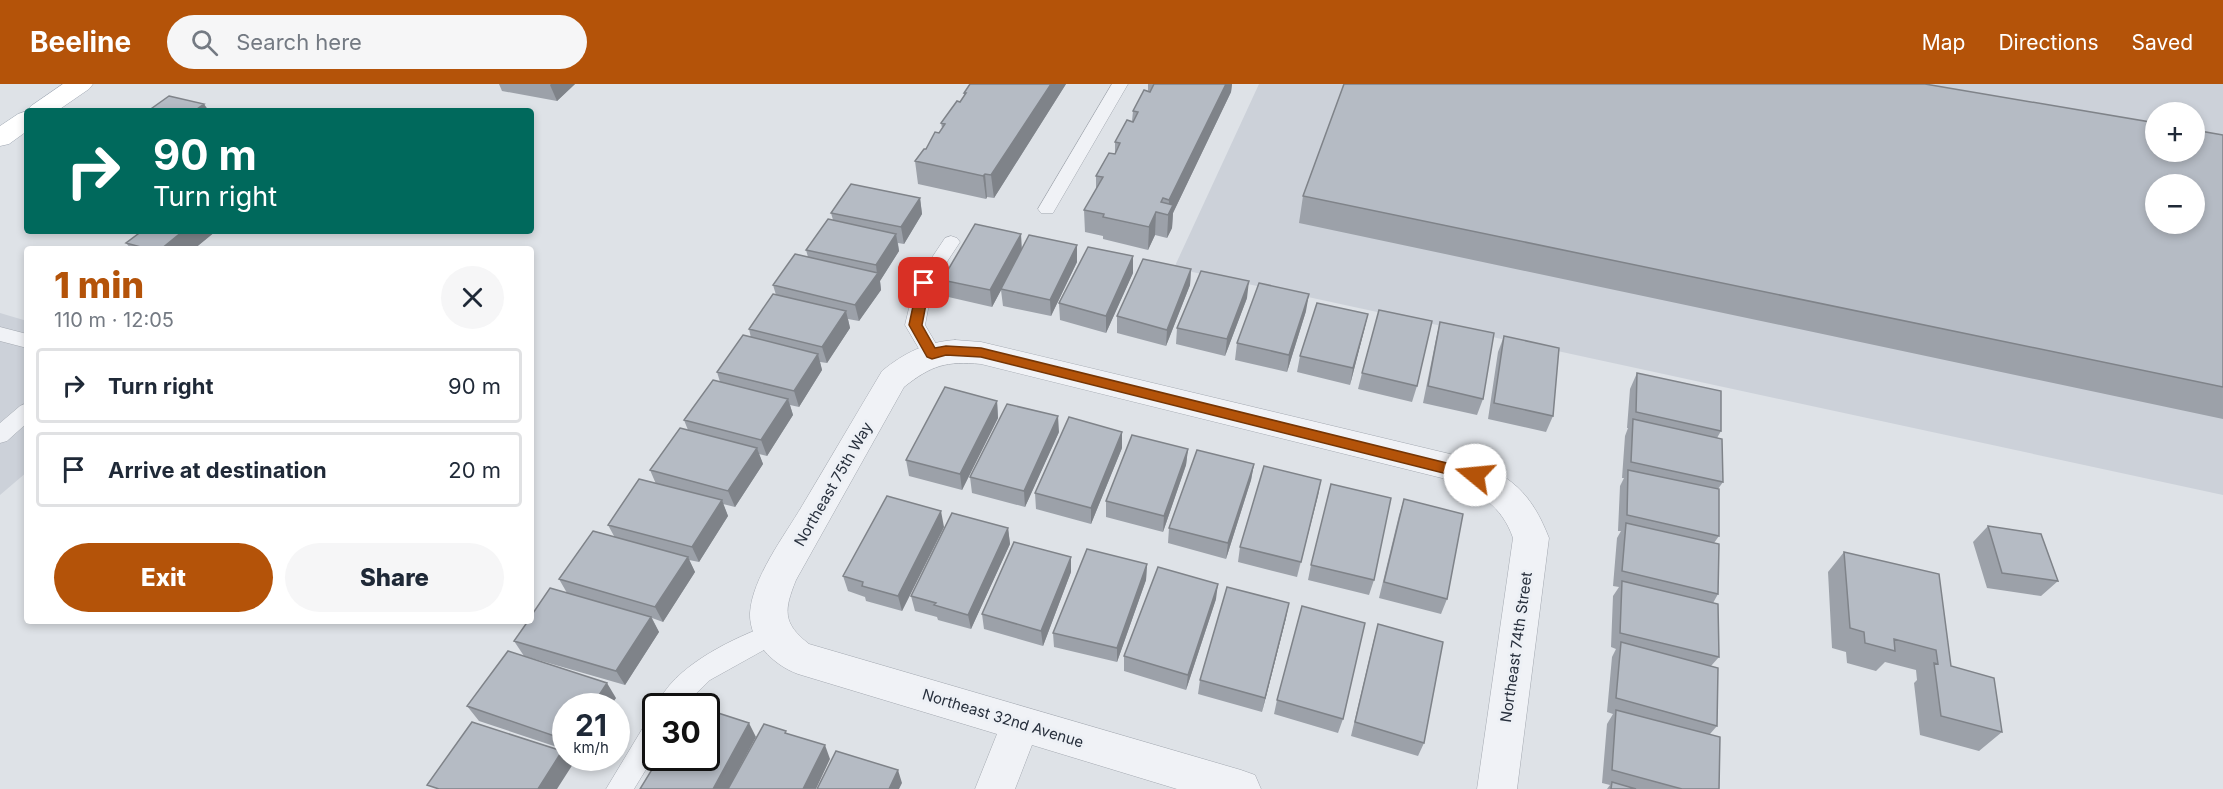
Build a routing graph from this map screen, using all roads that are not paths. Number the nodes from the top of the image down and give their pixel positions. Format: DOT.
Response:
graph roads {
  1 [pos="80,84"];
  2 [pos="1120,84"];
  3 [pos="44,108"];
  4 [pos="24,121"];
  5 [pos="0,138"];
  6 [pos="1047,209"];
  7 [pos="951,242"];
  8 [pos="0,334"];
  9 [pos="24,340"];
  10 [pos="932,354"];
  11 [pos="24,414"];
  12 [pos="0,435"];
  13 [pos="772,634"];
  14 [pos="677,693"];
  15 [pos="1021,723"];
  16 [pos="642,752"];
  17 [pos="619,789"];
  18 [pos="995,789"];
  19 [pos="1241,789"];
  20 [pos="1497,789"];
  1 -- 3 [label="main road"];
  2 -- 6 [label="lane"];
  4 -- 5 [label="main road"];
  7 -- 10 [label="lane"];
  8 -- 9 [label="lane"];
  10 -- 13 [label="street, Northeast 75th Way"];
  10 -- 20 [label="street, Northeast 74th Street"];
  11 -- 12 [label="lane"];
  13 -- 14 [label="lane"];
  13 -- 15 [label="street, Northeast 32nd Avenue"];
  15 -- 18 [label="street"];
  15 -- 19 [label="street, Northeast 32nd Avenue"];
  16 -- 17 [label="lane"];
}
